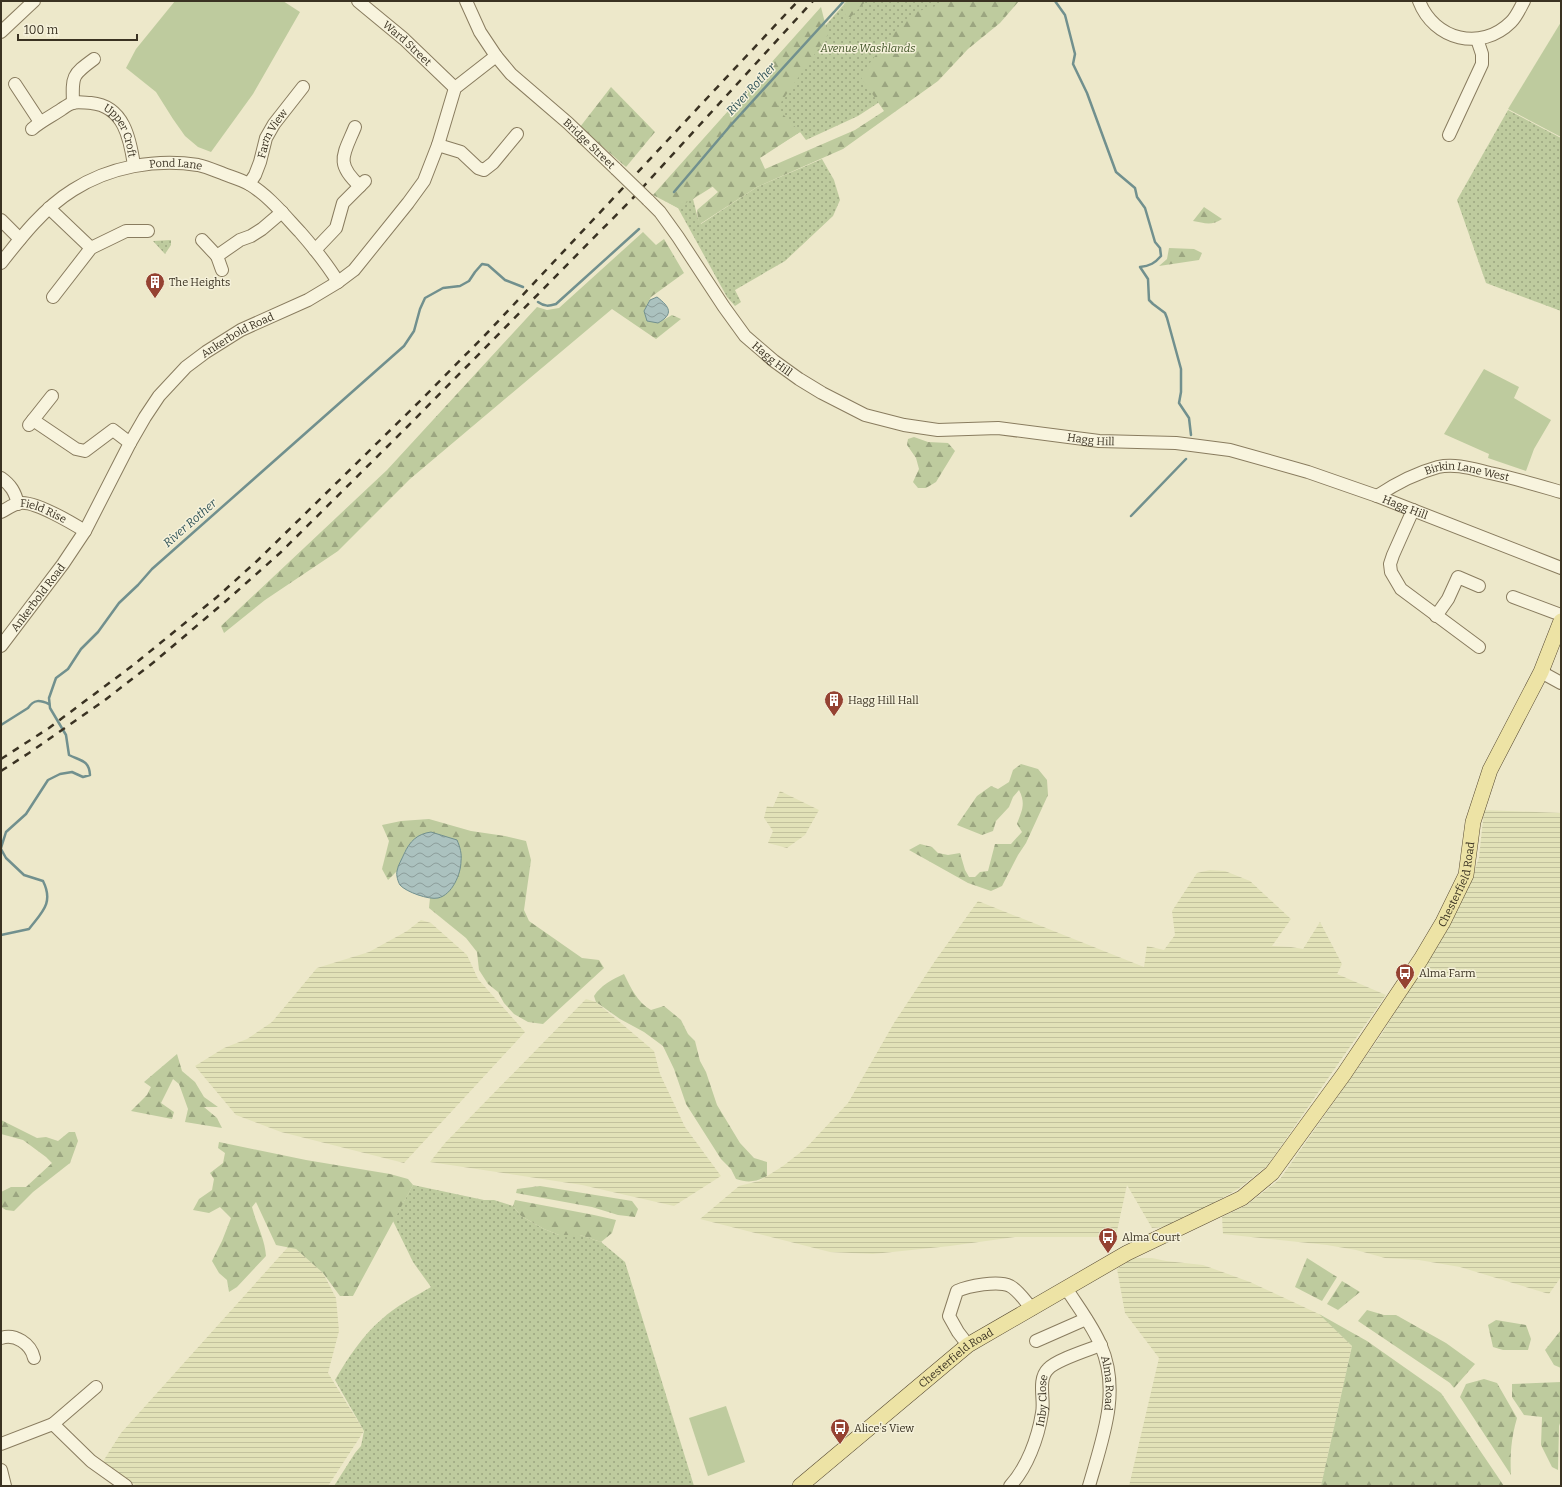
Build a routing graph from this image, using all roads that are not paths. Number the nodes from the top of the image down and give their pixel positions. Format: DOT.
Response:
graph roads {
  1 [pos="34,1"];
  2 [pos="358,1"];
  3 [pos="466,1"];
  4 [pos="1420,1"];
  5 [pos="1524,1"];
  6 [pos="1,32"];
  7 [pos="1478,39"];
  8 [pos="496,56"];
  9 [pos="94,59"];
  10 [pos="15,84"];
  11 [pos="303,87"];
  12 [pos="455,88"];
  13 [pos="73,103"];
  14 [pos="355,127"];
  15 [pos="517,134"];
  16 [pos="1449,135"];
  17 [pos="438,145"];
  18 [pos="134,165"];
  19 [pos="249,184"];
  20 [pos="48,208"];
  21 [pos="282,212"];
  22 [pos="1,220"];
  23 [pos="148,231"];
  24 [pos="678,237"];
  25 [pos="20,238"];
  26 [pos="202,240"];
  27 [pos="91,248"];
  28 [pos="315,250"];
  29 [pos="217,256"];
  30 [pos="1,263"];
  31 [pos="222,270"];
  32 [pos="338,282"];
  33 [pos="53,297"];
  34 [pos="52,396"];
  35 [pos="130,443"];
  36 [pos="1,478"];
  37 [pos="1561,492"];
  38 [pos="1377,496"];
  39 [pos="18,504"];
  40 [pos="1413,510"];
  41 [pos="1,512"];
  42 [pos="85,531"];
  43 [pos="1561,568"];
  44 [pos="1479,586"];
  45 [pos="1513,597"];
  46 [pos="1561,615"];
  47 [pos="1436,616"];
  48 [pos="1561,621"];
  49 [pos="1,646"];
  50 [pos="1479,647"];
  51 [pos="1541,672"];
  52 [pos="1561,684"];
  53 [pos="1066,1288"];
  54 [pos="1032,1309"];
  55 [pos="1086,1319"];
  56 [pos="1,1338"];
  57 [pos="1036,1340"];
  58 [pos="968,1345"];
  59 [pos="1101,1345"];
  60 [pos="34,1358"];
  61 [pos="96,1387"];
  62 [pos="53,1424"];
  63 [pos="1,1444"];
  64 [pos="1,1470"];
  65 [pos="5,1486"];
  66 [pos="126,1486"];
  67 [pos="800,1486"];
  68 [pos="1010,1486"];
  69 [pos="1089,1486"];
  1 -- 6 [label="street"];
  2 -- 12 [label="street, Ward Street"];
  3 -- 8 [label="street, Bridge Street"];
  4 -- 7 [label="street"];
  5 -- 7 [label="street"];
  7 -- 16 [label="street"];
  8 -- 12 [label="street"];
  8 -- 24 [label="street, Bridge Street, bridge"];
  9 -- 13 [label="street"];
  10 -- 13 [label="street"];
  11 -- 19 [label="street, Farm View"];
  12 -- 17 [label="street, Ankerbold Road"];
  13 -- 18 [label="street, Upper Croft"];
  14 -- 28 [label="street"];
  15 -- 17 [label="street"];
  17 -- 32 [label="street, Ankerbold Road"];
  18 -- 19 [label="street, Pond Lane"];
  18 -- 20 [label="street, Pond Lane"];
  19 -- 21 [label="street, Pond Lane"];
  20 -- 25 [label="street, Pond Lane"];
  20 -- 27 [label="street"];
  21 -- 28 [label="street, Pond Lane"];
  21 -- 29 [label="street"];
  22 -- 25 [label="street"];
  23 -- 27 [label="street"];
  24 -- 38 [label="street, Hagg Hill"];
  25 -- 30 [label="street, Pond Lane"];
  26 -- 29 [label="street"];
  27 -- 33 [label="street"];
  28 -- 32 [label="street, Pond Lane"];
  29 -- 31 [label="street"];
  32 -- 35 [label="street, Ankerbold Road"];
  34 -- 35 [label="street"];
  35 -- 42 [label="street, Ankerbold Road"];
  36 -- 39 [label="street"];
  37 -- 38 [label="street, Birkin Lane West"];
  38 -- 40 [label="street, Hagg Hill"];
  39 -- 41 [label="street, Field Rise"];
  39 -- 42 [label="street, Field Rise"];
  40 -- 43 [label="street, Hagg Hill"];
  40 -- 47 [label="street"];
  42 -- 49 [label="street, Ankerbold Road"];
  44 -- 47 [label="street"];
  45 -- 46 [label="street"];
  47 -- 50 [label="street"];
  48 -- 51 [label="main road, Chesterfield Road"];
  51 -- 52 [label="street"];
  51 -- 53 [label="main road, Chesterfield Road"];
  53 -- 54 [label="main road, Chesterfield Road"];
  53 -- 55 [label="street, Alma Road"];
  54 -- 58 [label="main road, Chesterfield Road"];
  54 -- 58 [label="street"];
  55 -- 57 [label="street"];
  55 -- 59 [label="street, Alma Road"];
  56 -- 60 [label="street"];
  58 -- 67 [label="main road, Chesterfield Road"];
  59 -- 68 [label="street, Inby Close"];
  59 -- 69 [label="street, Alma Road"];
  61 -- 62 [label="street"];
  62 -- 63 [label="street"];
  62 -- 66 [label="street"];
  64 -- 65 [label="street"];
}
